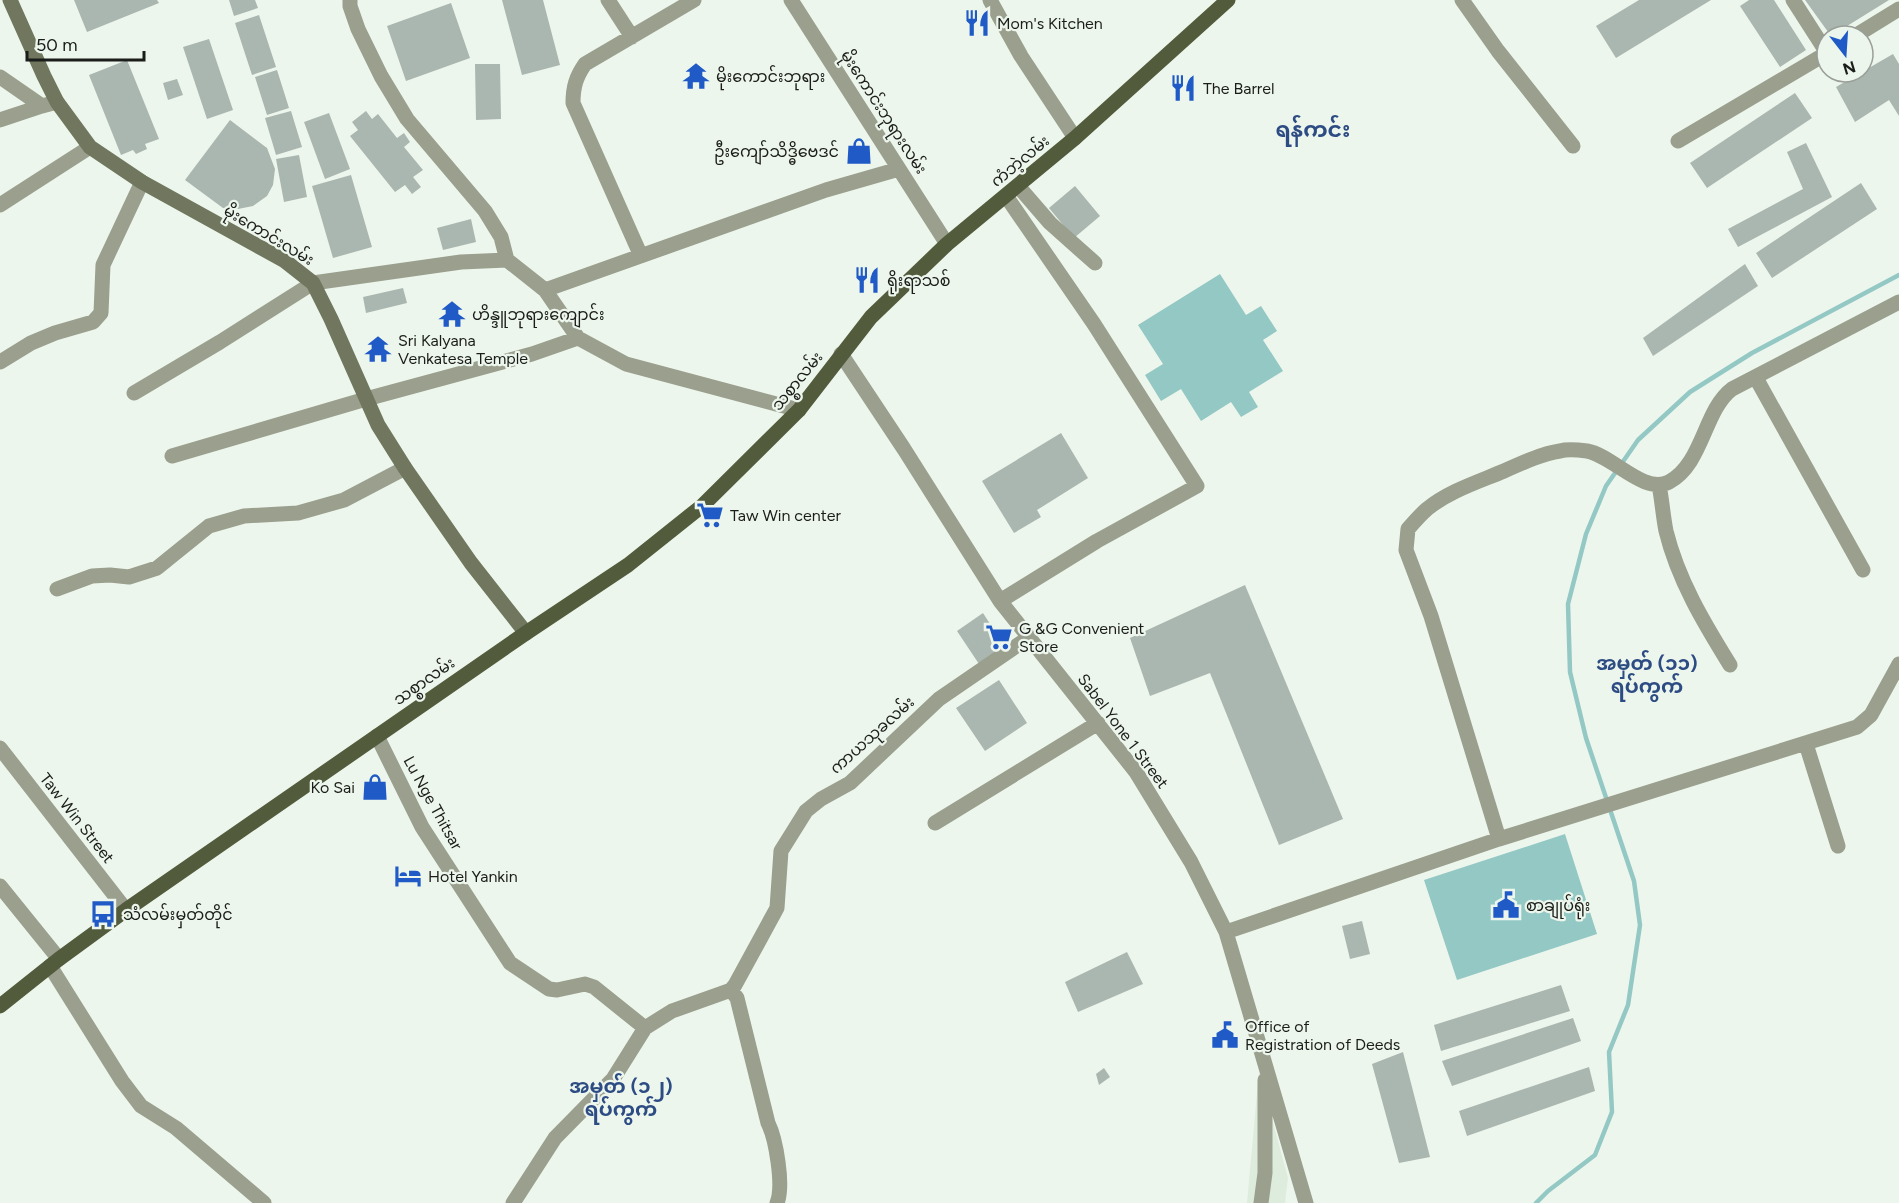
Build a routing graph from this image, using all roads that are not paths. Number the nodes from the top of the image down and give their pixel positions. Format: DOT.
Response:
graph roads {
  1 [pos="10,0"];
  2 [pos="350,0"];
  3 [pos="608,0"];
  4 [pos="694,0"];
  5 [pos="791,0"];
  6 [pos="990,0"];
  7 [pos="1228,0"];
  8 [pos="1462,0"];
  9 [pos="1793,0"];
  10 [pos="1899,9"];
  11 [pos="1875,24"];
  12 [pos="632,37"];
  13 [pos="0,77"];
  14 [pos="50,104"];
  15 [pos="0,120"];
  16 [pos="1075,138"];
  17 [pos="1678,141"];
  18 [pos="1573,146"];
  19 [pos="90,147"];
  20 [pos="899,169"];
  21 [pos="142,182"];
  22 [pos="1012,191"];
  23 [pos="0,205"];
  24 [pos="946,244"];
  25 [pos="642,256"];
  26 [pos="507,260"];
  27 [pos="1095,263"];
  28 [pos="313,283"];
  29 [pos="544,290"];
  30 [pos="1899,302"];
  31 [pos="578,338"];
  32 [pos="841,354"];
  33 [pos="0,362"];
  34 [pos="1756,378"];
  35 [pos="134,393"];
  36 [pos="366,399"];
  37 [pos="799,410"];
  38 [pos="172,456"];
  39 [pos="405,468"];
  40 [pos="1659,485"];
  41 [pos="1863,570"];
  42 [pos="57,589"];
  43 [pos="1000,601"];
  44 [pos="526,633"];
  45 [pos="1028,638"];
  46 [pos="1899,664"];
  47 [pos="1730,665"];
  48 [pos="1098,723"];
  49 [pos="377,736"];
  50 [pos="1806,744"];
  51 [pos="0,748"];
  52 [pos="935,823"];
  53 [pos="1499,839"];
  54 [pos="1838,846"];
  55 [pos="0,886"];
  56 [pos="126,910"];
  57 [pos="1226,932"];
  58 [pos="54,962"];
  59 [pos="731,990"];
  60 [pos="0,1006"];
  61 [pos="645,1028"];
  62 [pos="1265,1063"];
  63 [pos="264,1203"];
  64 [pos="513,1203"];
  65 [pos="777,1203"];
  66 [pos="1261,1203"];
  67 [pos="1306,1203"];
  1 -- 14 [label="main road, မိုးကောင်းလမ်း"];
  2 -- 26 [label="street"];
  3 -- 12 [label="street"];
  4 -- 12 [label="street"];
  5 -- 20 [label="street, မိုးကောင်းဘုရားလမ်း"];
  6 -- 16 [label="street"];
  7 -- 16 [label="main road, ကံဘဲ့လမ်း"];
  8 -- 18 [label="street"];
  9 -- 17 [label="street"];
  10 -- 11 [label="street"];
  12 -- 25 [label="street"];
  13 -- 14 [label="street"];
  14 -- 15 [label="street"];
  14 -- 19 [label="main road, မိုးကောင်းလမ်း"];
  16 -- 22 [label="main road, ကံဘဲ့လမ်း"];
  19 -- 21 [label="main road, မိုးကောင်းလမ်း"];
  19 -- 23 [label="street"];
  20 -- 24 [label="street, မိုးကောင်းဘုရားလမ်း"];
  20 -- 25 [label="street"];
  21 -- 28 [label="main road, မိုးကောင်းလမ်း"];
  21 -- 33 [label="street"];
  22 -- 24 [label="main road, ကံဘဲ့လမ်း"];
  22 -- 27 [label="street"];
  22 -- 43 [label="street"];
  24 -- 32 [label="main road, ကံဘဲ့လမ်း"];
  25 -- 29 [label="street"];
  26 -- 28 [label="street"];
  26 -- 29 [label="street"];
  28 -- 35 [label="street"];
  28 -- 36 [label="main road, မိုးကောင်းလမ်း"];
  29 -- 31 [label="street"];
  30 -- 34 [label="street"];
  31 -- 36 [label="street"];
  31 -- 37 [label="street"];
  32 -- 37 [label="main road, သစ္စာလမ်း"];
  32 -- 43 [label="street, Sabel Yone 1 Street"];
  34 -- 40 [label="street"];
  34 -- 41 [label="street"];
  36 -- 38 [label="street"];
  36 -- 39 [label="main road, မိုးကောင်းလမ်း"];
  37 -- 44 [label="main road, သစ္စာလမ်း"];
  39 -- 42 [label="street"];
  39 -- 44 [label="main road, မိုးကောင်းလမ်း"];
  40 -- 47 [label="street"];
  40 -- 53 [label="street"];
  43 -- 45 [label="street, Sabel Yone 1 Street"];
  44 -- 49 [label="main road, သစ္စာလမ်း"];
  45 -- 48 [label="street, Sabel Yone 1 Street"];
  45 -- 59 [label="street, ကာယသုခလမ်း"];
  46 -- 50 [label="street"];
  48 -- 52 [label="street"];
  48 -- 57 [label="street, Sabel Yone 1 Street"];
  49 -- 56 [label="main road, သစ္စာလမ်း"];
  49 -- 61 [label="street, Lu Nge Thitsar"];
  50 -- 53 [label="street"];
  50 -- 54 [label="street"];
  51 -- 56 [label="street, Taw Win Street"];
  53 -- 57 [label="street"];
  55 -- 58 [label="street"];
  56 -- 58 [label="main road, သစ္စာလမ်း"];
  57 -- 62 [label="street, Sabel Yone 1 Street"];
  58 -- 60 [label="main road, သစ္စာလမ်း"];
  58 -- 63 [label="street"];
  59 -- 61 [label="street"];
  59 -- 65 [label="street"];
  61 -- 64 [label="street"];
  62 -- 66 [label="street"];
  62 -- 67 [label="street, Sabel Yone 1 Street"];
}
